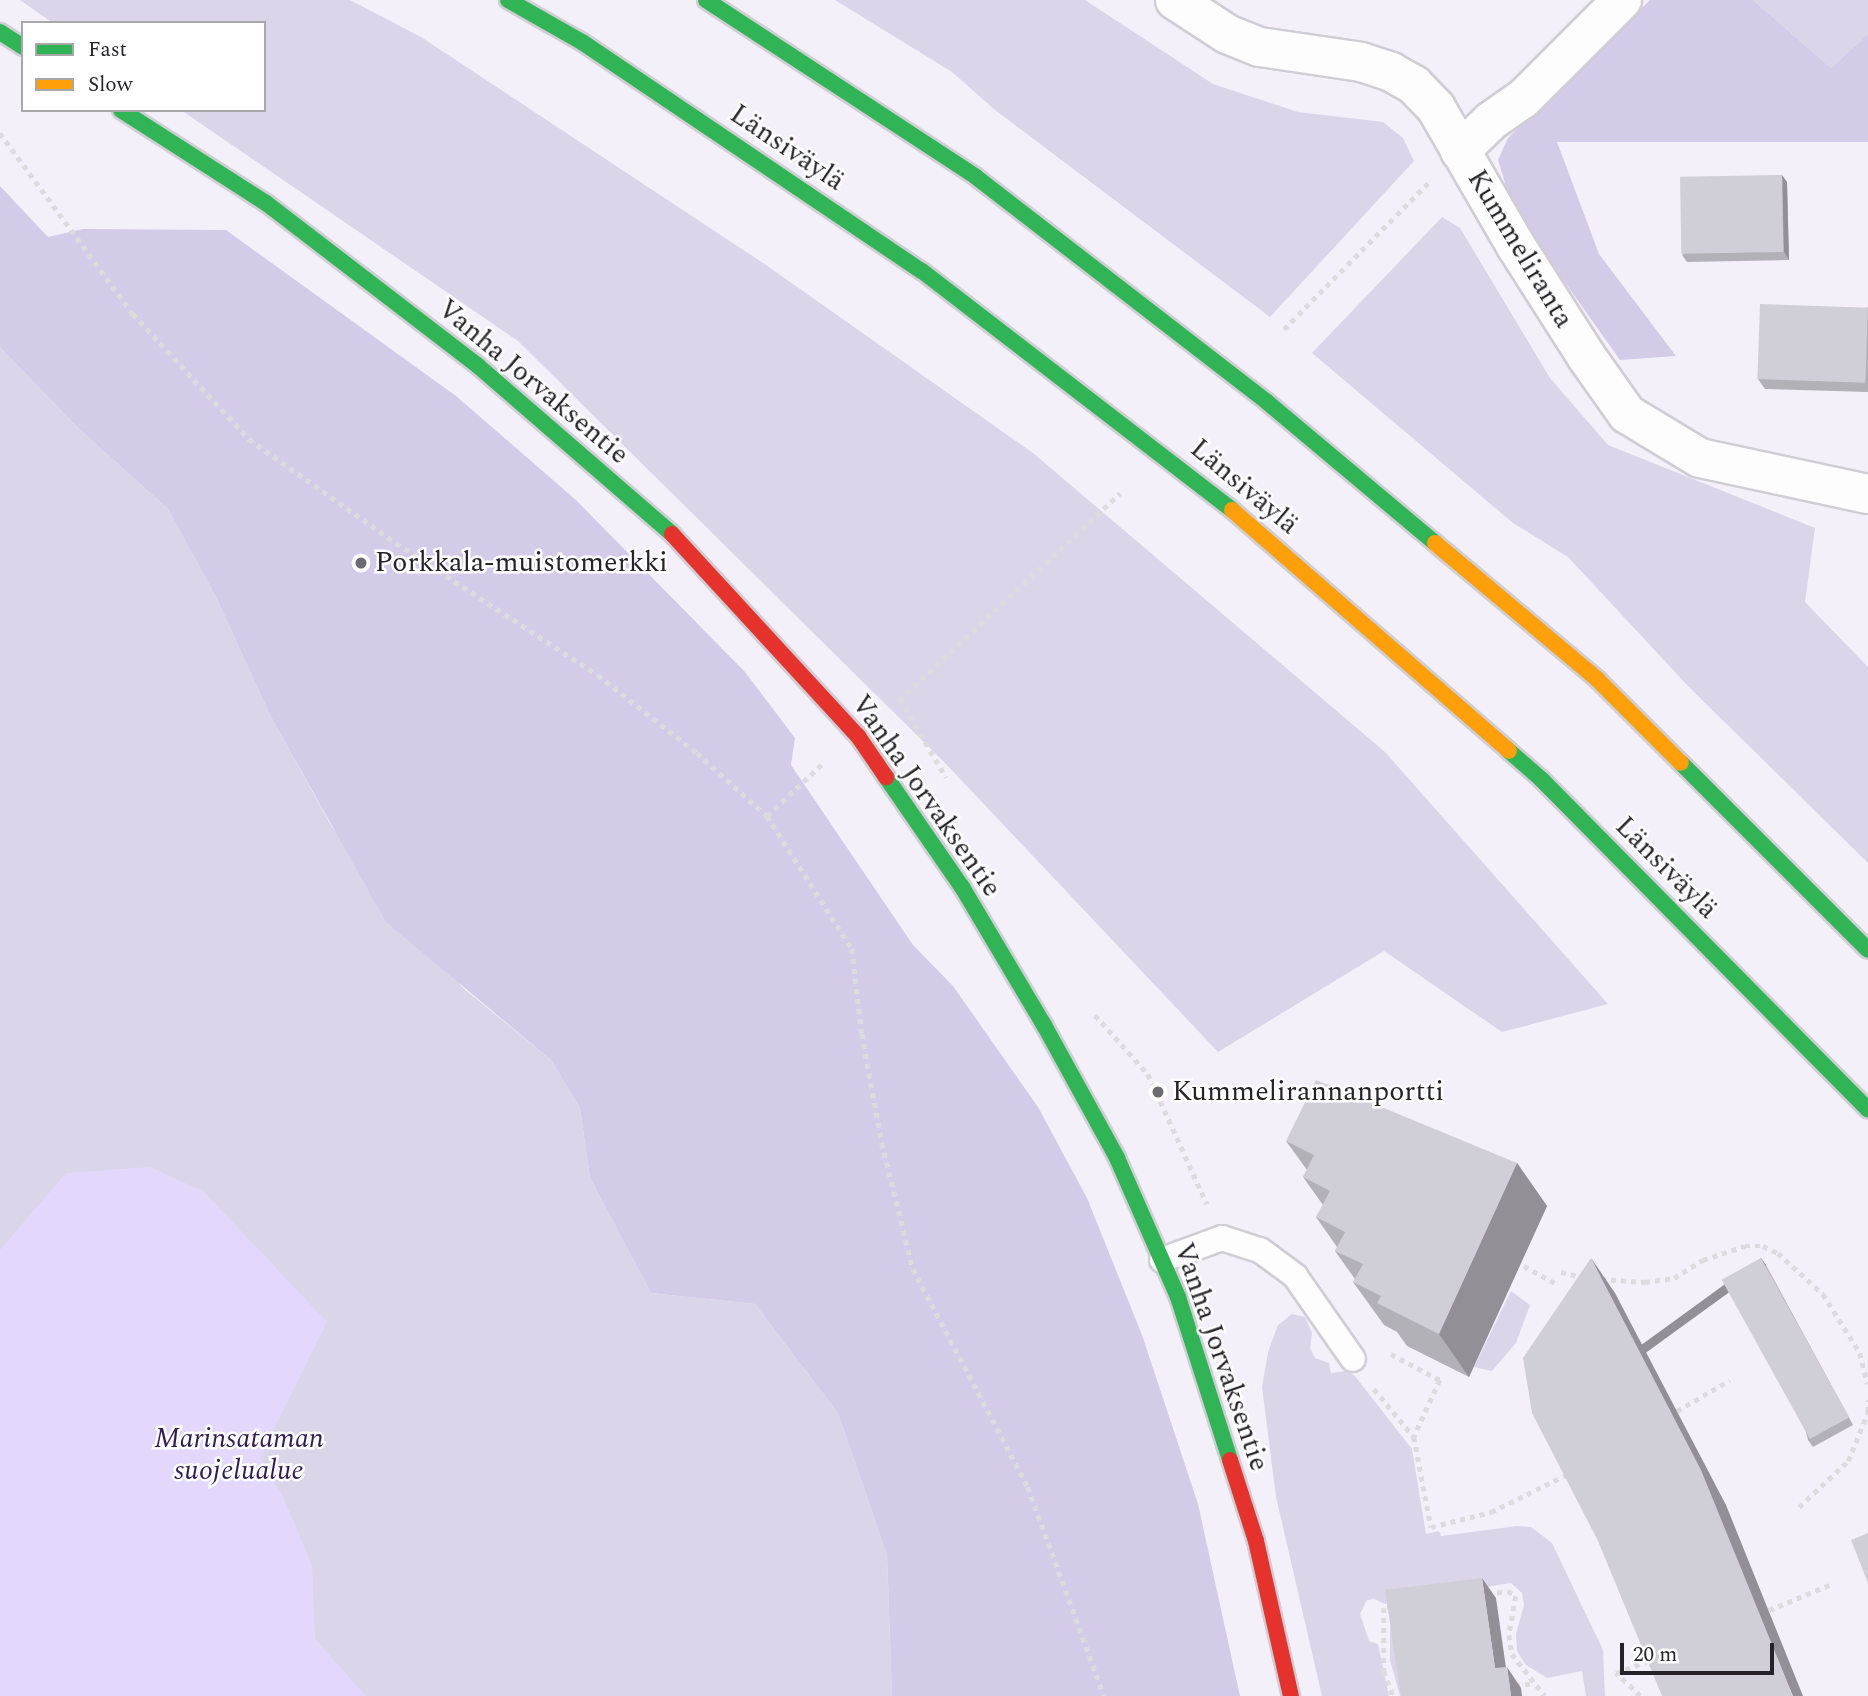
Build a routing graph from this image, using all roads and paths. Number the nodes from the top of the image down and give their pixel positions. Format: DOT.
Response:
graph roads {
  1 [pos="509,0"];
  2 [pos="706,0"];
  3 [pos="1175,0"];
  4 [pos="1622,0"];
  5 [pos="0,32"];
  6 [pos="21,46"];
  7 [pos="124,112"];
  8 [pos="0,133"];
  9 [pos="1460,150"];
  10 [pos="1283,329"];
  11 [pos="1120,493"];
  12 [pos="1868,495"];
  13 [pos="900,699"];
  14 [pos="815,770"];
  15 [pos="767,816"];
  16 [pos="1868,950"];
  17 [pos="1868,1110"];
  18 [pos="1162,1260"];
  19 [pos="1524,1266"];
  20 [pos="1561,1272"];
  21 [pos="1555,1283"];
  22 [pos="1353,1359"];
  23 [pos="1730,1380"];
  24 [pos="1868,1384"];
  25 [pos="1868,1400"];
  26 [pos="1676,1411"];
  27 [pos="1414,1437"];
  28 [pos="1570,1473"];
  29 [pos="1800,1507"];
  30 [pos="1834,1583"];
  31 [pos="1474,1596"];
  32 [pos="1398,1606"];
  33 [pos="1769,1610"];
  34 [pos="1657,1658"];
  35 [pos="1535,1683"];
  36 [pos="1510,1686"];
  37 [pos="1104,1696"];
  38 [pos="1291,1696"];
  39 [pos="1393,1696"];
  40 [pos="1545,1696"];
  41 [pos="1640,1696"];
  1 -- 17 [label="main road, Länsiväylä"];
  2 -- 16 [label="main road"];
  3 -- 9 [label="street, Kummeliranta"];
  4 -- 9 [label="street"];
  5 -- 6 [label="main road"];
  7 -- 18 [label="main road, Vanha Jorvaksentie"];
  8 -- 15 [label="path"];
  9 -- 10 [label="path"];
  9 -- 12 [label="street, Kummeliranta"];
  11 -- 13 [label="path"];
  14 -- 15 [label="path"];
  15 -- 37 [label="path"];
  18 -- 22 [label="lane"];
  18 -- 38 [label="main road, Vanha Jorvaksentie"];
  19 -- 21 [label="path"];
  20 -- 24 [label="path"];
  22 -- 27 [label="path"];
  22 -- 27 [label="path"];
  23 -- 26 [label="path"];
  25 -- 29 [label="path"];
  27 -- 28 [label="path"];
  30 -- 33 [label="path"];
  31 -- 35 [label="path"];
  32 -- 39 [label="path"];
  34 -- 41 [label="path"];
  35 -- 36 [label="path"];
  35 -- 40 [label="path"];
}
